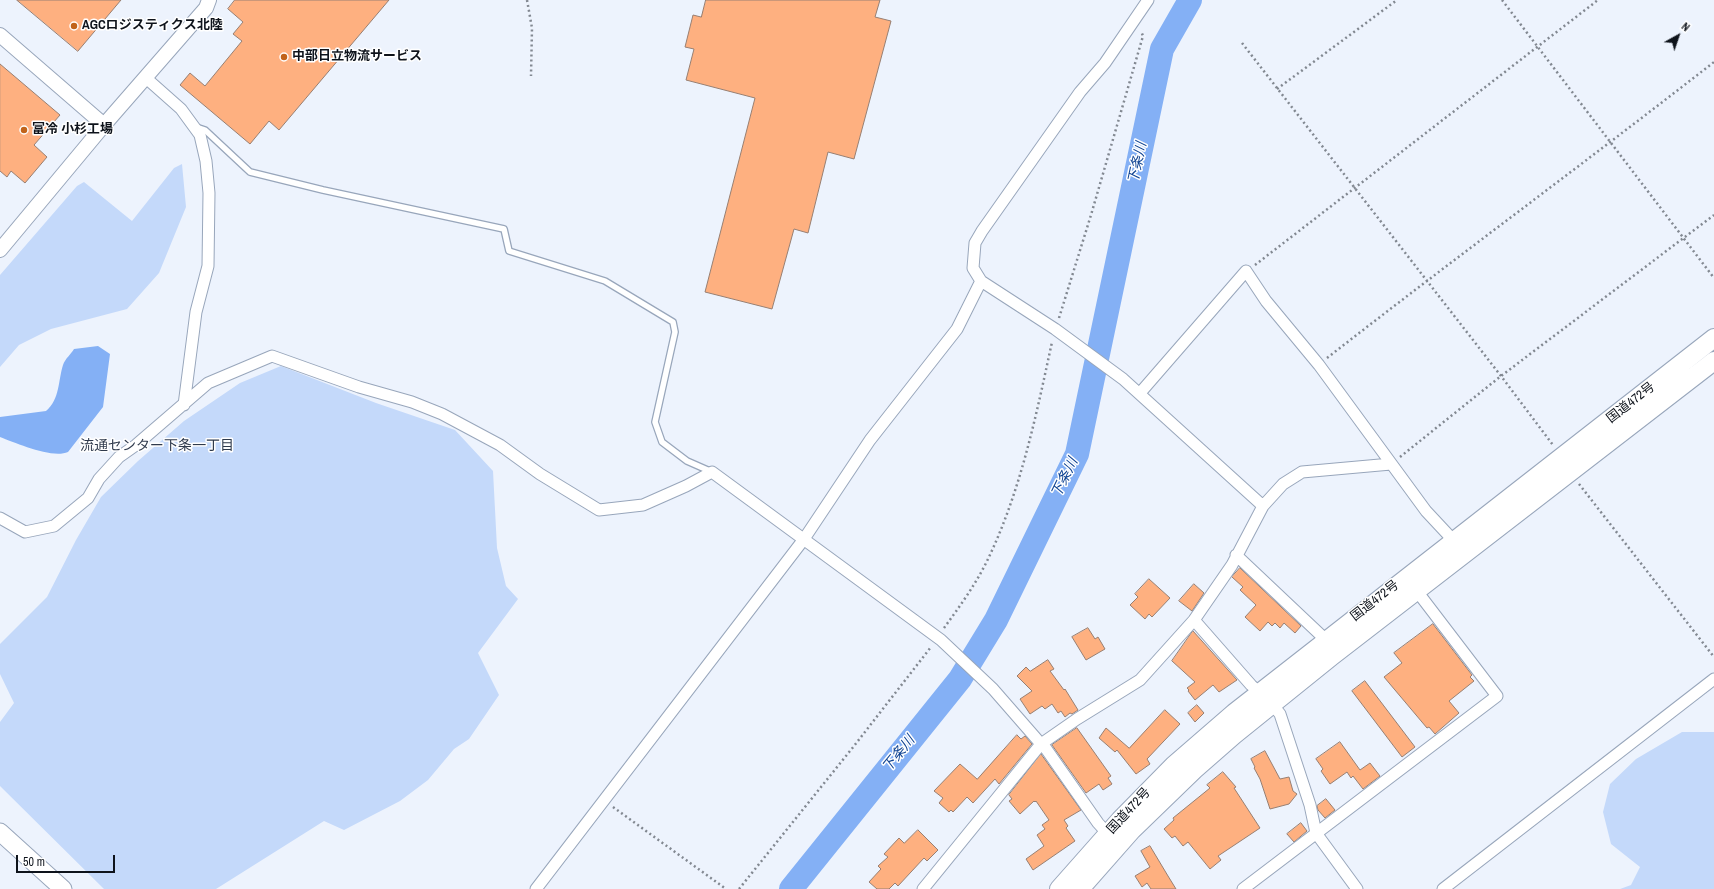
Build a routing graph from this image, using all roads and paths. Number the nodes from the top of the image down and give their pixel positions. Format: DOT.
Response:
graph roads {
  1 [pos="208,0"];
  2 [pos="527,0"];
  3 [pos="1148,0"];
  4 [pos="1397,0"];
  5 [pos="1502,0"];
  6 [pos="1598,0"];
  7 [pos="1133,22"];
  8 [pos="0,34"];
  9 [pos="1242,43"];
  10 [pos="1538,46"];
  11 [pos="1714,62"];
  12 [pos="531,76"];
  13 [pos="146,78"];
  14 [pos="1277,88"];
  15 [pos="104,126"];
  16 [pos="193,126"];
  17 [pos="1611,142"];
  18 [pos="1355,188"];
  19 [pos="1714,215"];
  20 [pos="1683,238"];
  21 [pos="1,248"];
  22 [pos="1246,271"];
  23 [pos="1714,278"];
  24 [pos="981,281"];
  25 [pos="1426,282"];
  26 [pos="1057,331"];
  27 [pos="1714,338"];
  28 [pos="1714,361"];
  29 [pos="1319,365"];
  30 [pos="1501,376"];
  31 [pos="1140,393"];
  32 [pos="184,404"];
  33 [pos="1391,464"];
  34 [pos="1567,464"];
  35 [pos="712,472"];
  36 [pos="1263,506"];
  37 [pos="0,518"];
  38 [pos="804,539"];
  39 [pos="1454,541"];
  40 [pos="1236,555"];
  41 [pos="1412,584"];
  42 [pos="1194,620"];
  43 [pos="939,639"];
  44 [pos="1326,640"];
  45 [pos="1714,657"];
  46 [pos="1714,679"];
  47 [pos="1266,699"];
  48 [pos="1042,744"];
  49 [pos="604,801"];
  50 [pos="0,832"];
  51 [pos="1316,833"];
  52 [pos="1108,834"];
  53 [pos="63,889"];
  54 [pos="536,889"];
  55 [pos="726,889"];
  56 [pos="739,889"];
  57 [pos="923,889"];
  58 [pos="1059,889"];
  59 [pos="1080,889"];
  60 [pos="1243,889"];
  61 [pos="1357,889"];
  62 [pos="1443,889"];
  1 -- 13 [label="street"];
  2 -- 12 [label="path"];
  3 -- 7 [label="street"];
  4 -- 14 [label="path"];
  5 -- 10 [label="path"];
  6 -- 10 [label="path"];
  7 -- 24 [label="street"];
  7 -- 26 [label="path"];
  8 -- 15 [label="street"];
  9 -- 14 [label="path"];
  10 -- 17 [label="path"];
  10 -- 18 [label="path"];
  11 -- 17 [label="path"];
  13 -- 15 [label="street"];
  13 -- 16 [label="street"];
  14 -- 18 [label="path"];
  15 -- 21 [label="street"];
  16 -- 32 [label="street"];
  16 -- 35 [label="lane"];
  17 -- 20 [label="path"];
  17 -- 25 [label="path"];
  18 -- 22 [label="path"];
  18 -- 25 [label="path"];
  19 -- 20 [label="path"];
  20 -- 23 [label="path"];
  20 -- 30 [label="path"];
  22 -- 29 [label="street"];
  22 -- 31 [label="street"];
  24 -- 26 [label="street"];
  24 -- 38 [label="street"];
  25 -- 29 [label="path"];
  25 -- 30 [label="path"];
  26 -- 31 [label="street"];
  26 -- 43 [label="path"];
  27 -- 34 [label="highway, 国道472号"];
  28 -- 34 [label="highway, 国道472号"];
  29 -- 33 [label="street"];
  30 -- 33 [label="path"];
  30 -- 34 [label="path"];
  31 -- 36 [label="street"];
  32 -- 35 [label="street"];
  32 -- 37 [label="street"];
  33 -- 36 [label="street"];
  33 -- 39 [label="street"];
  34 -- 39 [label="highway, 国道472号"];
  34 -- 41 [label="highway, 国道472号"];
  34 -- 45 [label="path"];
  35 -- 38 [label="street"];
  36 -- 40 [label="street"];
  38 -- 43 [label="street"];
  38 -- 49 [label="street"];
  39 -- 41 [label="highway, 国道472号"];
  40 -- 42 [label="street"];
  40 -- 44 [label="street"];
  41 -- 44 [label="highway, 国道472号"];
  41 -- 47 [label="highway, 国道472号"];
  41 -- 51 [label="street"];
  42 -- 47 [label="street"];
  42 -- 48 [label="street"];
  43 -- 48 [label="street"];
  43 -- 56 [label="path"];
  44 -- 47 [label="highway, 国道472号"];
  46 -- 62 [label="street"];
  47 -- 51 [label="street"];
  47 -- 52 [label="highway, 国道472号"];
  47 -- 59 [label="highway, 国道472号"];
  48 -- 52 [label="street"];
  48 -- 57 [label="street"];
  49 -- 54 [label="street"];
  49 -- 55 [label="path"];
  50 -- 53 [label="main road"];
  51 -- 60 [label="street"];
  51 -- 61 [label="street"];
  52 -- 58 [label="highway, 国道472号"];
}
